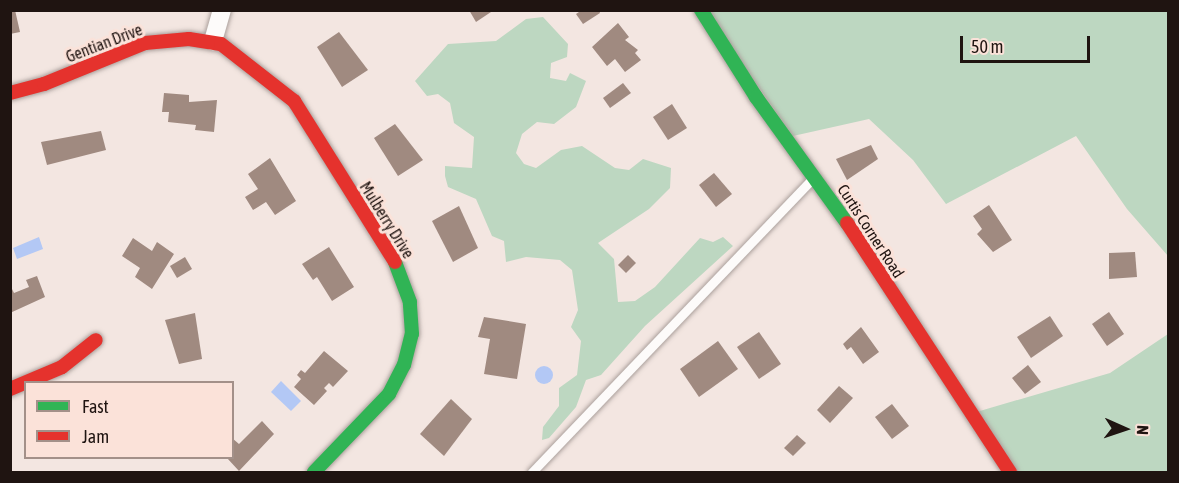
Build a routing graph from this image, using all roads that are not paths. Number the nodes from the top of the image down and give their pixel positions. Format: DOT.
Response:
graph roads {
  1 [pos="222,10"];
  2 [pos="701,10"];
  3 [pos="213,41"];
  4 [pos="10,93"];
  5 [pos="815,176"];
  6 [pos="96,340"];
  7 [pos="27,381"];
  8 [pos="24,382"];
  9 [pos="10,388"];
  10 [pos="314,472"];
  11 [pos="532,472"];
  12 [pos="1010,472"];
  1 -- 3 [label="street"];
  2 -- 5 [label="street, Curtis Corner Road"];
  3 -- 4 [label="street, Gentian Drive"];
  3 -- 10 [label="street, Mulberry Drive"];
  5 -- 11 [label="lane"];
  5 -- 12 [label="street, Curtis Corner Road"];
  6 -- 7 [label="street"];
  8 -- 9 [label="street"];
}
